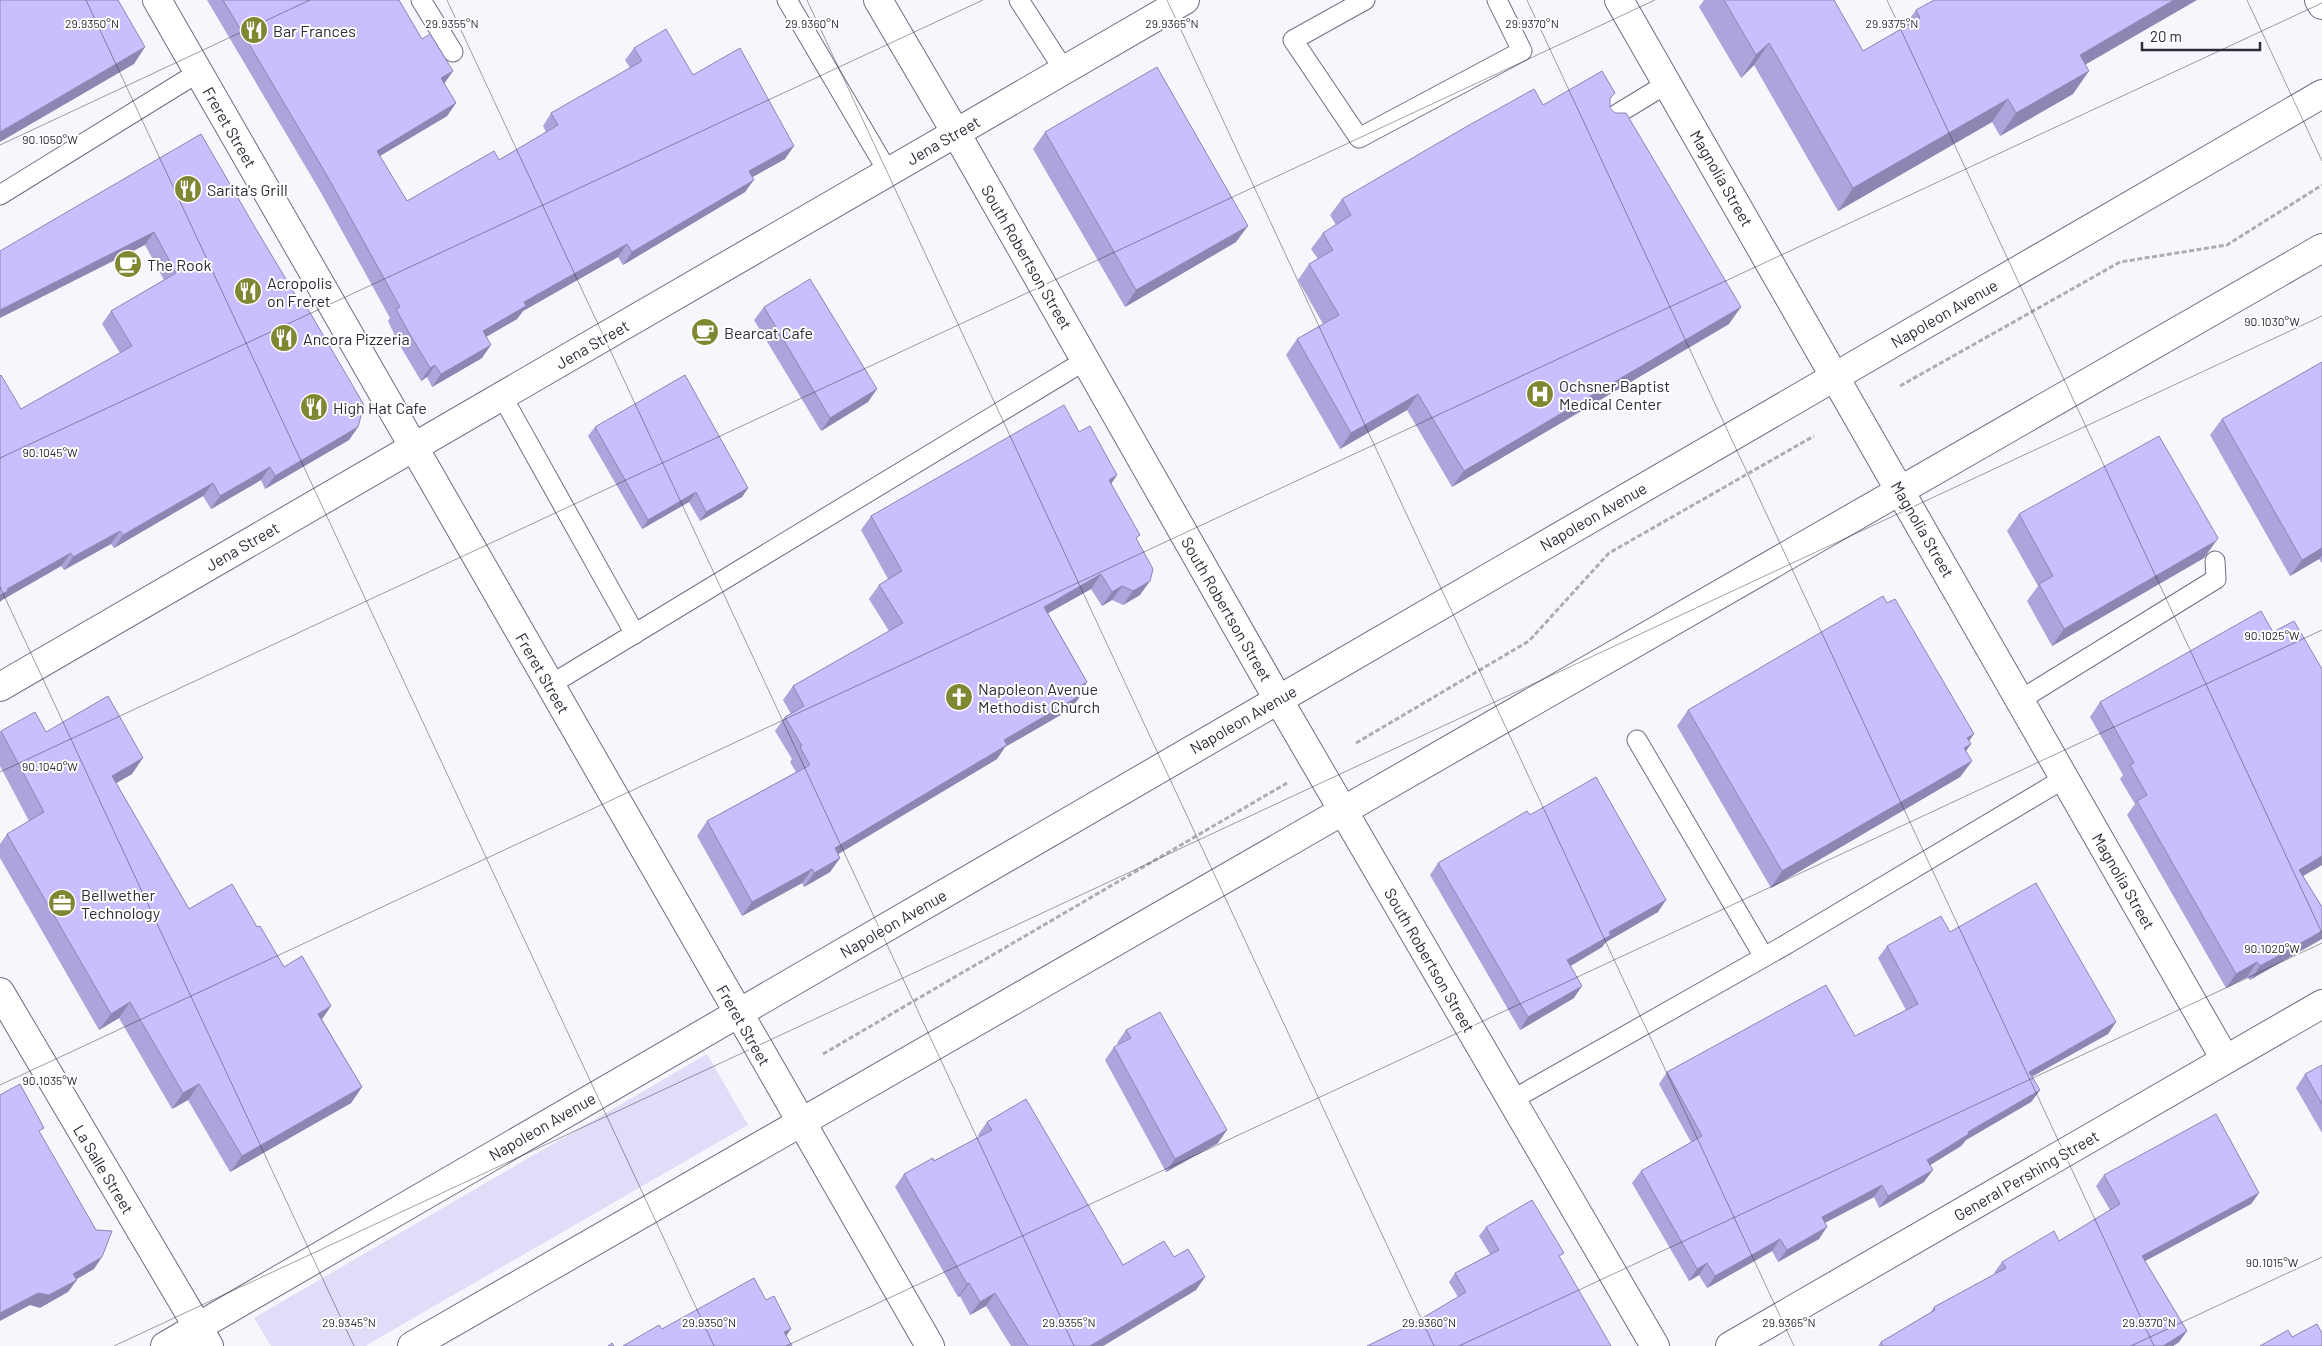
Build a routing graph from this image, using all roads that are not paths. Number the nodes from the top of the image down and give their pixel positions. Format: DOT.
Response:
graph roads {
  1 [pos="157,0"];
  2 [pos="422,0"];
  3 [pos="787,0"];
  4 [pos="878,0"];
  5 [pos="1019,0"];
  6 [pos="1185,0"];
  7 [pos="1366,0"];
  8 [pos="1497,0"];
  9 [pos="1620,0"];
  10 [pos="2319,0"];
  11 [pos="2322,5"];
  12 [pos="453,52"];
  13 [pos="1064,70"];
  14 [pos="199,72"];
  15 [pos="1668,83"];
  16 [pos="2322,94"];
  17 [pos="1609,119"];
  18 [pos="956,133"];
  19 [pos="888,172"];
  20 [pos="0,195"];
  21 [pos="2322,248"];
  22 [pos="1086,360"];
  23 [pos="1836,376"];
  24 [pos="502,396"];
  25 [pos="414,447"];
  26 [pos="1901,490"];
  27 [pos="2215,561"];
  28 [pos="635,634"];
  29 [pos="550,685"];
  30 [pos="0,687"];
  31 [pos="1278,698"];
  32 [pos="2020,700"];
  33 [pos="1637,740"];
  34 [pos="2065,778"];
  35 [pos="1343,811"];
  36 [pos="1764,957"];
  37 [pos="0,992"];
  38 [pos="2322,1004"];
  39 [pos="737,1013"];
  40 [pos="2225,1060"];
  41 [pos="1512,1100"];
  42 [pos="801,1122"];
  43 [pos="203,1336"];
  44 [pos="165,1346"];
  45 [pos="412,1346"];
  46 [pos="930,1346"];
  47 [pos="1655,1346"];
  48 [pos="1730,1346"];
  1 -- 14 [label="street, Freret Street"];
  2 -- 12 [label="lane"];
  3 -- 19 [label="lane"];
  4 -- 18 [label="street, South Robertson Street"];
  5 -- 13 [label="lane"];
  6 -- 13 [label="street, Jena Street"];
  7 -- 8 [label="lane"];
  9 -- 15 [label="street, Magnolia Street"];
  10 -- 11 [label="street"];
  13 -- 18 [label="street, Jena Street"];
  14 -- 20 [label="lane"];
  14 -- 25 [label="street, Freret Street"];
  15 -- 17 [label="lane"];
  15 -- 23 [label="street, Magnolia Street"];
  16 -- 23 [label="street, Napoleon Avenue"];
  18 -- 19 [label="street, Jena Street"];
  18 -- 22 [label="street, South Robertson Street"];
  19 -- 24 [label="street, Jena Street"];
  21 -- 26 [label="street"];
  22 -- 28 [label="lane"];
  22 -- 31 [label="street, South Robertson Street"];
  23 -- 26 [label="street, Magnolia Street"];
  23 -- 31 [label="street, Napoleon Avenue"];
  24 -- 25 [label="street, Jena Street"];
  24 -- 28 [label="lane"];
  25 -- 29 [label="street, Freret Street"];
  25 -- 30 [label="street, Jena Street"];
  26 -- 32 [label="street, Magnolia Street"];
  26 -- 35 [label="street"];
  27 -- 32 [label="lane"];
  28 -- 29 [label="lane"];
  29 -- 39 [label="street, Freret Street"];
  31 -- 35 [label="street, South Robertson Street"];
  31 -- 39 [label="street, Napoleon Avenue"];
  32 -- 34 [label="street, Magnolia Street"];
  33 -- 36 [label="lane"];
  34 -- 36 [label="lane"];
  34 -- 40 [label="street, Magnolia Street"];
  35 -- 41 [label="street, South Robertson Street"];
  35 -- 42 [label="street"];
  36 -- 41 [label="lane"];
  37 -- 43 [label="street, La Salle Street"];
  38 -- 40 [label="street, General Pershing Street"];
  39 -- 42 [label="street, Freret Street"];
  39 -- 43 [label="street, Napoleon Avenue"];
  40 -- 48 [label="street, General Pershing Street"];
  41 -- 47 [label="street, South Robertson Street"];
  42 -- 45 [label="street"];
  42 -- 46 [label="street, Freret Street"];
  43 -- 44 [label="street, Napoleon Avenue"];
}
